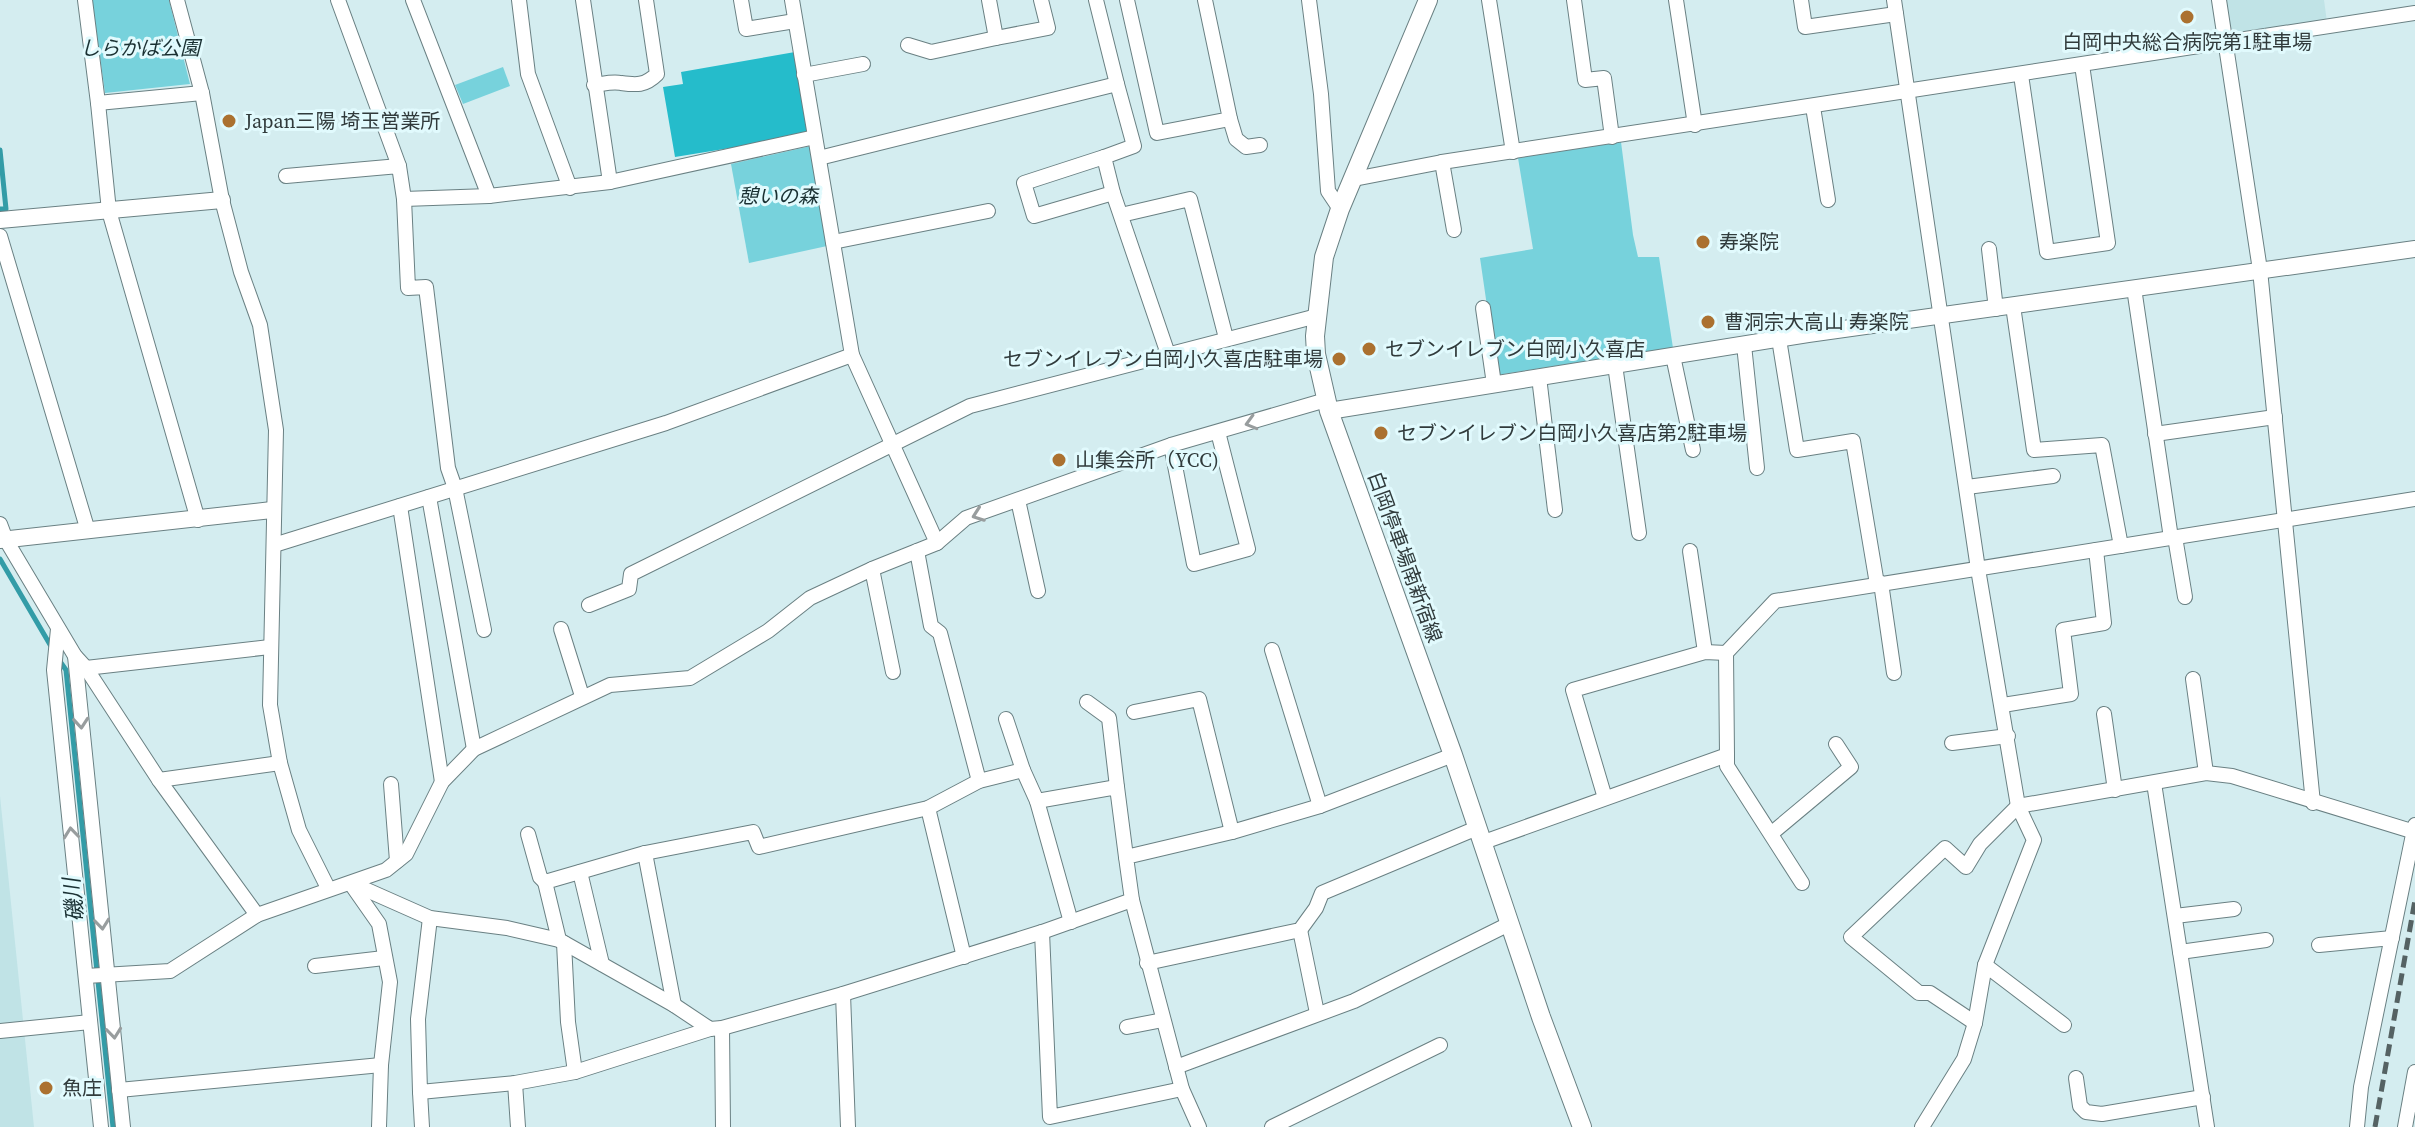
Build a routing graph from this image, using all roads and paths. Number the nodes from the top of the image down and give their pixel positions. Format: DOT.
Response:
graph roads {
  1 [pos="85,0"];
  2 [pos="177,0"];
  3 [pos="338,0"];
  4 [pos="413,0"];
  5 [pos="519,0"];
  6 [pos="583,0"];
  7 [pos="646,0"];
  8 [pos="741,0"];
  9 [pos="792,0"];
  10 [pos="989,0"];
  11 [pos="1041,0"];
  12 [pos="1096,0"];
  13 [pos="1127,0"];
  14 [pos="1205,0"];
  15 [pos="1309,0"];
  16 [pos="1428,0"];
  17 [pos="1435,0"];
  18 [pos="1489,0"];
  19 [pos="1574,0"];
  20 [pos="1676,0"];
  21 [pos="1801,0"];
  22 [pos="2219,0"];
  23 [pos="1895,7"];
  24 [pos="2415,13"];
  25 [pos="795,21"];
  26 [pos="996,38"];
  27 [pos="2226,43"];
  28 [pos="908,45"];
  29 [pos="863,64"];
  30 [pos="2082,65"];
  31 [pos="804,75"];
  32 [pos="2021,75"];
  33 [pos="1117,84"];
  34 [pos="594,85"];
  35 [pos="202,93"];
  36 [pos="1908,93"];
  37 [pos="98,103"];
  38 [pos="1813,107"];
  39 [pos="1230,119"];
  40 [pos="1695,125"];
  41 [pos="815,137"];
  42 [pos="1612,137"];
  43 [pos="1260,145"];
  44 [pos="1513,152"];
  45 [pos="1104,157"];
  46 [pos="819,158"];
  47 [pos="1442,162"];
  48 [pos="399,166"];
  49 [pos="286,176"];
  50 [pos="1354,179"];
  51 [pos="610,182"];
  52 [pos="570,188"];
  53 [pos="1113,193"];
  54 [pos="489,196"];
  55 [pos="404,199"];
  56 [pos="222,200"];
  57 [pos="1828,200"];
  58 [pos="1340,209"];
  59 [pos="109,211"];
  60 [pos="988,211"];
  61 [pos="1121,215"];
  62 [pos="0,220"];
  63 [pos="1454,230"];
  64 [pos="0,236"];
  65 [pos="833,242"];
  66 [pos="1989,249"];
  67 [pos="2415,249"];
  68 [pos="2260,270"];
  69 [pos="2134,288"];
  70 [pos="1483,308"];
  71 [pos="2004,308"];
  72 [pos="1317,316"];
  73 [pos="1942,316"];
  74 [pos="1226,338"];
  75 [pos="1779,339"];
  76 [pos="1744,345"];
  77 [pos="1168,354"];
  78 [pos="852,355"];
  79 [pos="1673,356"];
  80 [pos="1615,365"];
  81 [pos="1539,377"];
  82 [pos="1494,384"];
  83 [pos="1327,406"];
  84 [pos="2275,417"];
  85 [pos="1218,432"];
  86 [pos="2155,434"];
  87 [pos="1171,445"];
  88 [pos="893,446"];
  89 [pos="1693,450"];
  90 [pos="1757,468"];
  91 [pos="2053,476"];
  92 [pos="1967,487"];
  93 [pos="455,488"];
  94 [pos="429,497"];
  95 [pos="2415,499"];
  96 [pos="1018,500"];
  97 [pos="400,506"];
  98 [pos="272,510"];
  99 [pos="1555,510"];
  100 [pos="2286,519"];
  101 [pos="198,520"];
  102 [pos="88,531"];
  103 [pos="1639,533"];
  104 [pos="2,535"];
  105 [pos="2173,537"];
  106 [pos="937,543"];
  107 [pos="274,545"];
  108 [pos="2121,546"];
  109 [pos="2096,550"];
  110 [pos="917,551"];
  111 [pos="1690,551"];
  112 [pos="872,569"];
  113 [pos="1978,569"];
  114 [pos="1879,584"];
  115 [pos="1038,591"];
  116 [pos="2185,597"];
  117 [pos="589,605"];
  118 [pos="58,629"];
  119 [pos="561,629"];
  120 [pos="484,630"];
  121 [pos="270,647"];
  122 [pos="1272,650"];
  123 [pos="1705,652"];
  124 [pos="1726,653"];
  125 [pos="75,656"];
  126 [pos="86,668"];
  127 [pos="893,672"];
  128 [pos="1894,673"];
  129 [pos="2193,679"];
  130 [pos="582,696"];
  131 [pos="1087,702"];
  132 [pos="2003,705"];
  133 [pos="1134,712"];
  134 [pos="2104,714"];
  135 [pos="1006,719"];
  136 [pos="2008,736"];
  137 [pos="1952,743"];
  138 [pos="1836,744"];
  139 [pos="474,749"];
  140 [pos="1453,755"];
  141 [pos="1727,755"];
  142 [pos="280,763"];
  143 [pos="1023,770"];
  144 [pos="2206,773"];
  145 [pos="159,780"];
  146 [pos="979,781"];
  147 [pos="442,782"];
  148 [pos="2154,783"];
  149 [pos="391,784"];
  150 [pos="1117,787"];
  151 [pos="2115,790"];
  152 [pos="1605,798"];
  153 [pos="1037,801"];
  154 [pos="2313,803"];
  155 [pos="1320,806"];
  156 [pos="2018,806"];
  157 [pos="928,808"];
  158 [pos="2414,829"];
  159 [pos="1232,832"];
  160 [pos="1772,833"];
  161 [pos="528,834"];
  162 [pos="1479,836"];
  163 [pos="645,853"];
  164 [pos="1126,857"];
  165 [pos="397,861"];
  166 [pos="580,872"];
  167 [pos="545,882"];
  168 [pos="351,883"];
  169 [pos="1802,883"];
  170 [pos="328,888"];
  171 [pos="1132,900"];
  172 [pos="2234,909"];
  173 [pos="257,915"];
  174 [pos="2175,916"];
  175 [pos="430,918"];
  176 [pos="1071,922"];
  177 [pos="1509,924"];
  178 [pos="1300,930"];
  179 [pos="1042,932"];
  180 [pos="2392,938"];
  181 [pos="2266,940"];
  182 [pos="561,941"];
  183 [pos="2319,945"];
  184 [pos="2180,952"];
  185 [pos="964,957"];
  186 [pos="384,958"];
  187 [pos="1147,963"];
  188 [pos="602,964"];
  189 [pos="1985,965"];
  190 [pos="315,966"];
  191 [pos="86,976"];
  192 [pos="108,976"];
  193 [pos="843,994"];
  194 [pos="674,1005"];
  195 [pos="1317,1013"];
  196 [pos="1163,1020"];
  197 [pos="90,1022"];
  198 [pos="1975,1023"];
  199 [pos="2064,1025"];
  200 [pos="1127,1027"];
  201 [pos="716,1028"];
  202 [pos="0,1031"];
  203 [pos="1440,1045"];
  204 [pos="381,1065"];
  205 [pos="1176,1067"];
  206 [pos="575,1072"];
  207 [pos="2415,1072"];
  208 [pos="2076,1078"];
  209 [pos="515,1083"];
  210 [pos="1182,1089"];
  211 [pos="119,1090"];
  212 [pos="420,1092"];
  213 [pos="2203,1097"];
  214 [pos="1050,1117"];
  215 [pos="101,1127"];
  216 [pos="123,1127"];
  217 [pos="379,1127"];
  218 [pos="422,1127"];
  219 [pos="518,1127"];
  220 [pos="723,1127"];
  221 [pos="848,1127"];
  222 [pos="1036,1127"];
  223 [pos="1199,1127"];
  224 [pos="1272,1127"];
  225 [pos="1582,1127"];
  226 [pos="1922,1127"];
  227 [pos="2207,1127"];
  228 [pos="2357,1127"];
  229 [pos="2405,1127"];
  1 -- 37 [label="street"];
  2 -- 35 [label="street"];
  3 -- 48 [label="street"];
  4 -- 54 [label="street"];
  5 -- 52 [label="street"];
  6 -- 34 [label="street"];
  7 -- 34 [label="street"];
  8 -- 25 [label="street"];
  9 -- 25 [label="street"];
  10 -- 26 [label="street"];
  11 -- 26 [label="street"];
  12 -- 33 [label="street"];
  13 -- 39 [label="street"];
  14 -- 39 [label="street"];
  15 -- 58 [label="street"];
  16 -- 17 [label="street"];
  16 -- 50 [label="main road, 白岡停車場南新宿線"];
  18 -- 44 [label="street"];
  19 -- 42 [label="street"];
  20 -- 40 [label="street"];
  21 -- 23 [label="street"];
  22 -- 27 [label="street"];
  23 -- 36 [label="street"];
  24 -- 27 [label="street"];
  25 -- 31 [label="street"];
  26 -- 28 [label="street"];
  27 -- 30 [label="street"];
  27 -- 68 [label="street"];
  29 -- 31 [label="street"];
  30 -- 32 [label="street"];
  30 -- 32 [label="street"];
  31 -- 41 [label="street"];
  32 -- 36 [label="street"];
  33 -- 45 [label="street"];
  33 -- 46 [label="street"];
  34 -- 51 [label="street"];
  35 -- 37 [label="street"];
  35 -- 56 [label="street"];
  36 -- 38 [label="street"];
  36 -- 73 [label="street"];
  37 -- 59 [label="street"];
  38 -- 40 [label="street"];
  38 -- 57 [label="street"];
  39 -- 43 [label="street"];
  40 -- 42 [label="street"];
  41 -- 46 [label="street"];
  41 -- 51 [label="street"];
  42 -- 44 [label="street"];
  44 -- 47 [label="street"];
  45 -- 53 [label="street"];
  45 -- 53 [label="street"];
  46 -- 65 [label="street"];
  47 -- 50 [label="street"];
  47 -- 63 [label="street"];
  48 -- 49 [label="street"];
  48 -- 55 [label="street"];
  50 -- 58 [label="main road, 白岡停車場南新宿線"];
  51 -- 52 [label="street"];
  52 -- 54 [label="street"];
  53 -- 61 [label="street"];
  54 -- 55 [label="street"];
  55 -- 93 [label="street"];
  56 -- 59 [label="street"];
  56 -- 98 [label="street"];
  58 -- 72 [label="main road, 白岡停車場南新宿線"];
  59 -- 62 [label="street"];
  59 -- 101 [label="street"];
  60 -- 65 [label="street"];
  61 -- 74 [label="street"];
  61 -- 77 [label="street"];
  64 -- 102 [label="street"];
  65 -- 78 [label="street"];
  66 -- 71 [label="street"];
  67 -- 68 [label="street"];
  68 -- 69 [label="street"];
  68 -- 84 [label="street"];
  69 -- 71 [label="street"];
  69 -- 86 [label="street"];
  70 -- 82 [label="street"];
  71 -- 73 [label="street"];
  71 -- 108 [label="street"];
  72 -- 74 [label="street"];
  72 -- 83 [label="main road, 白岡停車場南新宿線"];
  73 -- 75 [label="street"];
  73 -- 92 [label="street"];
  74 -- 77 [label="street"];
  75 -- 76 [label="street"];
  75 -- 114 [label="street"];
  76 -- 79 [label="street"];
  76 -- 90 [label="street"];
  77 -- 88 [label="street"];
  78 -- 88 [label="street"];
  78 -- 93 [label="street"];
  79 -- 80 [label="street"];
  79 -- 89 [label="street"];
  80 -- 81 [label="street"];
  80 -- 103 [label="street"];
  81 -- 82 [label="street"];
  81 -- 99 [label="street"];
  82 -- 83 [label="street"];
  83 -- 85 [label="street, one-way"];
  83 -- 140 [label="main road, 白岡停車場南新宿線"];
  84 -- 86 [label="street"];
  84 -- 100 [label="street"];
  85 -- 87 [label="street"];
  85 -- 87 [label="street"];
  86 -- 105 [label="street"];
  87 -- 96 [label="street"];
  88 -- 106 [label="street"];
  88 -- 117 [label="street"];
  91 -- 92 [label="street"];
  92 -- 113 [label="street"];
  93 -- 94 [label="street"];
  93 -- 120 [label="street"];
  94 -- 97 [label="street"];
  94 -- 139 [label="street"];
  95 -- 100 [label="street"];
  96 -- 106 [label="street, one-way"];
  96 -- 115 [label="street"];
  97 -- 107 [label="street"];
  97 -- 147 [label="street"];
  98 -- 101 [label="street"];
  98 -- 107 [label="street"];
  100 -- 105 [label="street"];
  100 -- 154 [label="street"];
  101 -- 102 [label="street"];
  102 -- 104 [label="street"];
  104 -- 118 [label="street"];
  105 -- 108 [label="street"];
  105 -- 116 [label="street"];
  106 -- 110 [label="street"];
  107 -- 121 [label="street"];
  108 -- 109 [label="street"];
  109 -- 113 [label="street"];
  109 -- 132 [label="street"];
  110 -- 112 [label="street"];
  110 -- 146 [label="street"];
  111 -- 123 [label="street"];
  112 -- 127 [label="street"];
  112 -- 130 [label="street"];
  113 -- 114 [label="street"];
  113 -- 132 [label="street"];
  114 -- 124 [label="street"];
  114 -- 128 [label="street"];
  118 -- 125 [label="street"];
  191 -- 118 [label="street, one-way"];
  119 -- 130 [label="street"];
  121 -- 126 [label="street"];
  121 -- 142 [label="street"];
  122 -- 155 [label="street"];
  123 -- 124 [label="street"];
  123 -- 152 [label="street"];
  124 -- 141 [label="street"];
  125 -- 126 [label="street"];
  125 -- 192 [label="street, one-way"];
  126 -- 145 [label="street"];
  129 -- 144 [label="street"];
  130 -- 139 [label="street"];
  131 -- 150 [label="street"];
  132 -- 136 [label="street"];
  133 -- 159 [label="street"];
  134 -- 151 [label="street"];
  135 -- 143 [label="street"];
  136 -- 137 [label="street"];
  136 -- 156 [label="street"];
  138 -- 160 [label="street"];
  139 -- 147 [label="street"];
  140 -- 155 [label="street"];
  140 -- 162 [label="main road, 白岡停車場南新宿線"];
  141 -- 152 [label="street"];
  141 -- 160 [label="street"];
  142 -- 145 [label="street"];
  142 -- 170 [label="street"];
  143 -- 146 [label="street"];
  143 -- 153 [label="street"];
  144 -- 148 [label="street"];
  144 -- 154 [label="street"];
  145 -- 173 [label="street"];
  146 -- 157 [label="street"];
  147 -- 165 [label="street"];
  148 -- 151 [label="street"];
  148 -- 174 [label="street"];
  149 -- 165 [label="street"];
  150 -- 153 [label="street"];
  150 -- 164 [label="street"];
  151 -- 156 [label="street"];
  152 -- 162 [label="street"];
  153 -- 176 [label="street"];
  154 -- 158 [label="street"];
  155 -- 159 [label="street"];
  156 -- 189 [label="street"];
  156 -- 198 [label="street"];
  157 -- 163 [label="street"];
  157 -- 185 [label="street"];
  158 -- 180 [label="street"];
  159 -- 164 [label="street"];
  160 -- 169 [label="street"];
  161 -- 167 [label="street"];
  162 -- 177 [label="main road, 白岡停車場南新宿線"];
  162 -- 178 [label="street"];
  163 -- 166 [label="street"];
  163 -- 194 [label="street"];
  164 -- 171 [label="street"];
  165 -- 168 [label="street"];
  166 -- 167 [label="street"];
  166 -- 188 [label="street"];
  167 -- 182 [label="street"];
  168 -- 170 [label="street"];
  168 -- 175 [label="street"];
  168 -- 186 [label="street"];
  170 -- 173 [label="street"];
  171 -- 176 [label="street"];
  171 -- 187 [label="street"];
  172 -- 174 [label="street"];
  173 -- 192 [label="street"];
  174 -- 184 [label="street"];
  175 -- 182 [label="street"];
  175 -- 212 [label="street"];
  176 -- 179 [label="street"];
  177 -- 195 [label="street"];
  177 -- 225 [label="main road, 白岡停車場南新宿線"];
  178 -- 187 [label="street"];
  178 -- 195 [label="street"];
  179 -- 185 [label="street"];
  179 -- 214 [label="street"];
  180 -- 183 [label="street"];
  180 -- 228 [label="street"];
  181 -- 184 [label="street"];
  182 -- 188 [label="street"];
  182 -- 206 [label="street"];
  184 -- 213 [label="street"];
  185 -- 193 [label="street"];
  186 -- 190 [label="street"];
  186 -- 204 [label="street"];
  187 -- 196 [label="street"];
  188 -- 194 [label="street"];
  189 -- 198 [label="street"];
  189 -- 199 [label="street"];
  191 -- 192 [label="street"];
  191 -- 197 [label="street"];
  192 -- 211 [label="street, one-way"];
  193 -- 201 [label="street"];
  193 -- 221 [label="street"];
  194 -- 201 [label="street"];
  195 -- 205 [label="street"];
  196 -- 200 [label="street"];
  196 -- 205 [label="street"];
  197 -- 202 [label="street"];
  197 -- 215 [label="street"];
  198 -- 226 [label="street"];
  201 -- 206 [label="street"];
  201 -- 220 [label="street"];
  203 -- 224 [label="street"];
  204 -- 211 [label="street"];
  204 -- 217 [label="street"];
  205 -- 210 [label="street"];
  206 -- 209 [label="street"];
  207 -- 229 [label="street"];
  208 -- 213 [label="street"];
  209 -- 212 [label="street"];
  209 -- 219 [label="street"];
  210 -- 214 [label="street"];
  210 -- 223 [label="street"];
  211 -- 216 [label="street"];
  212 -- 218 [label="street"];
  213 -- 227 [label="street"];
  214 -- 222 [label="street"];
}
